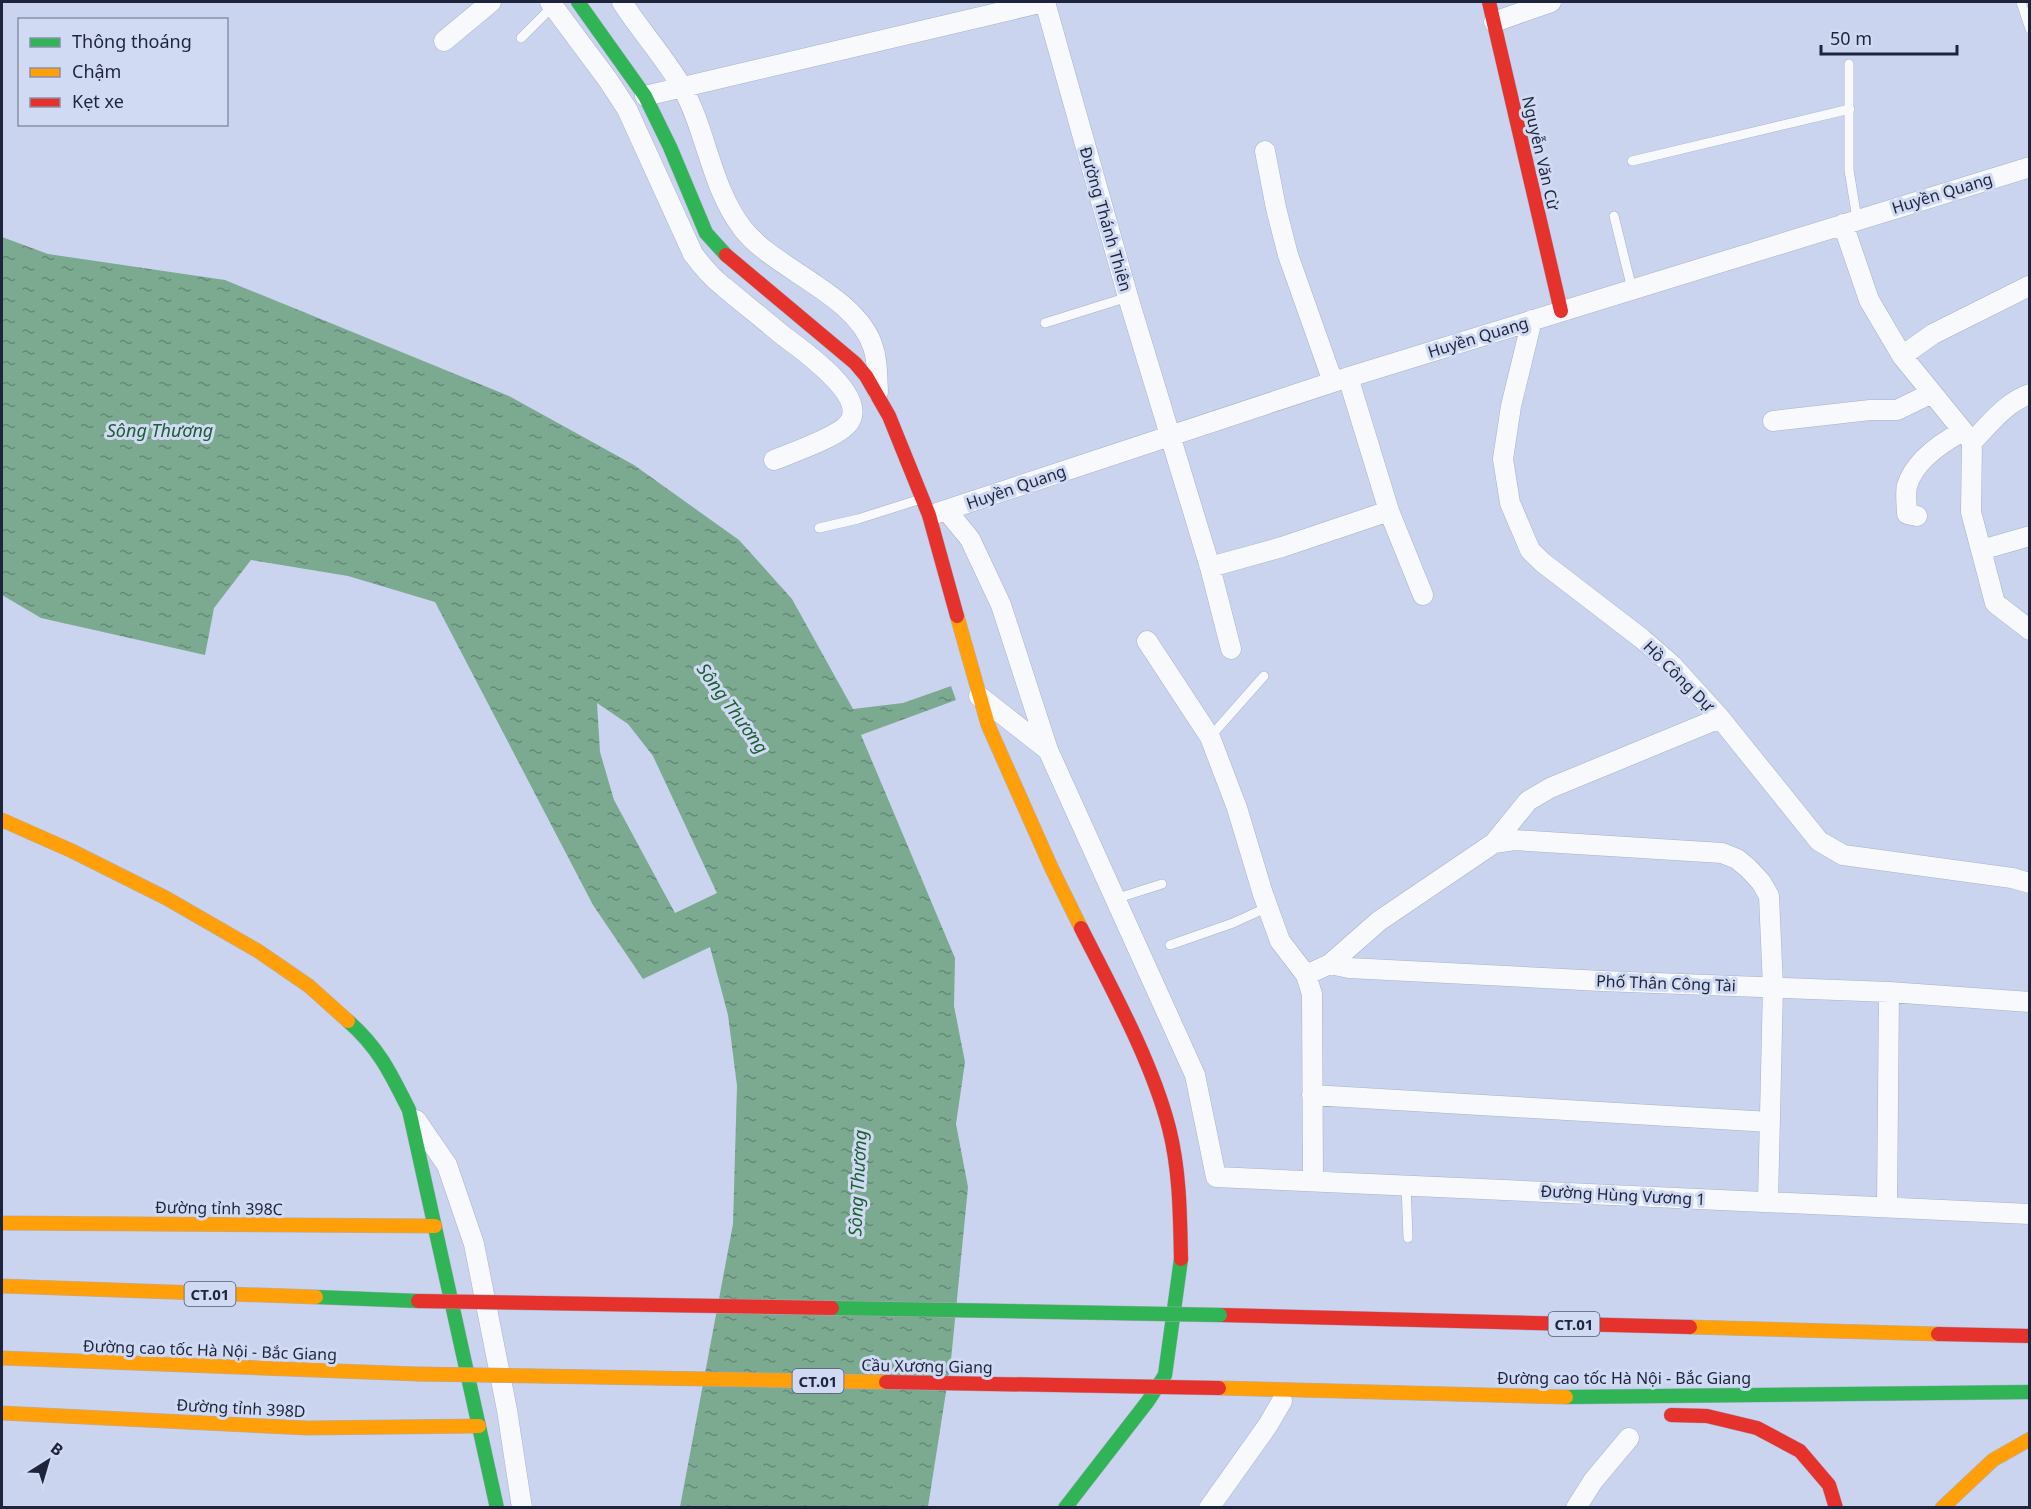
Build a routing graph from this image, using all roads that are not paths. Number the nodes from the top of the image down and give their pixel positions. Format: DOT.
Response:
graph roads {
  1 [pos="491,2"];
  2 [pos="578,2"];
  3 [pos="622,2"];
  4 [pos="1045,2"];
  5 [pos="1489,2"];
  6 [pos="1551,2"];
  7 [pos="2021,2"];
  8 [pos="552,4"];
  9 [pos="1494,22"];
  10 [pos="2030,29"];
  11 [pos="521,38"];
  12 [pos="444,41"];
  13 [pos="1849,64"];
  14 [pos="682,87"];
  15 [pos="645,96"];
  16 [pos="1850,109"];
  17 [pos="1265,151"];
  18 [pos="1632,161"];
  19 [pos="2030,167"];
  20 [pos="1614,216"];
  21 [pos="1850,221"];
  22 [pos="2029,286"];
  23 [pos="1632,289"];
  24 [pos="1128,297"];
  25 [pos="1561,311"];
  26 [pos="1532,320"];
  27 [pos="1045,322"];
  28 [pos="1902,356"];
  29 [pos="1341,380"];
  30 [pos="1932,393"];
  31 [pos="2030,393"];
  32 [pos="878,395"];
  33 [pos="1773,421"];
  34 [pos="1170,435"];
  35 [pos="1967,436"];
  36 [pos="774,460"];
  37 [pos="933,508"];
  38 [pos="1389,511"];
  39 [pos="1917,516"];
  40 [pos="819,528"];
  41 [pos="2030,536"];
  42 [pos="1981,550"];
  43 [pos="1210,567"];
  44 [pos="1424,595"];
  45 [pos="2030,630"];
  46 [pos="1147,640"];
  47 [pos="1231,649"];
  48 [pos="1264,676"];
  49 [pos="979,696"];
  50 [pos="1720,718"];
  51 [pos="1210,737"];
  52 [pos="1048,750"];
  53 [pos="2,820"];
  54 [pos="1494,843"];
  55 [pos="2030,882"];
  56 [pos="1161,884"];
  57 [pos="1115,899"];
  58 [pos="1268,907"];
  59 [pos="1170,945"];
  60 [pos="1330,964"];
  61 [pos="1306,975"];
  62 [pos="1773,987"];
  63 [pos="1888,992"];
  64 [pos="2030,1002"];
  65 [pos="1312,1095"];
  66 [pos="409,1110"];
  67 [pos="1770,1122"];
  68 [pos="1313,1181"];
  69 [pos="1406,1185"];
  70 [pos="1768,1202"];
  71 [pos="1887,1207"];
  72 [pos="2030,1214"];
  73 [pos="2,1223"];
  74 [pos="435,1227"];
  75 [pos="1408,1238"];
  76 [pos="2,1286"];
  77 [pos="1993,1322"];
  78 [pos="1928,1332"];
  79 [pos="2030,1336"];
  80 [pos="2,1358"];
  81 [pos="417,1374"];
  82 [pos="1219,1388"];
  83 [pos="2030,1392"];
  84 [pos="1554,1396"];
  85 [pos="1282,1401"];
  86 [pos="1622,1411"];
  87 [pos="2,1413"];
  88 [pos="1655,1414"];
  89 [pos="479,1426"];
  90 [pos="1629,1438"];
  91 [pos="2030,1439"];
  92 [pos="497,1508"];
  93 [pos="522,1508"];
  94 [pos="1065,1508"];
  95 [pos="1209,1508"];
  96 [pos="1576,1508"];
  97 [pos="1836,1508"];
  98 [pos="1942,1508"];
  1 -- 12 [label="street"];
  2 -- 15 [label="main road"];
  3 -- 14 [label="street"];
  4 -- 14 [label="street"];
  4 -- 24 [label="street, Đường Thánh Thiên"];
  5 -- 9 [label="main road, Nguyễn Văn Cừ"];
  6 -- 9 [label="street"];
  7 -- 10 [label="lane"];
  8 -- 11 [label="lane"];
  8 -- 36 [label="street"];
  9 -- 25 [label="main road, Nguyễn Văn Cừ"];
  13 -- 16 [label="lane"];
  14 -- 15 [label="street"];
  14 -- 32 [label="street"];
  15 -- 32 [label="main road"];
  16 -- 18 [label="lane"];
  16 -- 21 [label="lane"];
  17 -- 29 [label="street"];
  19 -- 21 [label="street, Huyền Quang"];
  20 -- 23 [label="lane"];
  21 -- 23 [label="street, Huyền Quang"];
  21 -- 28 [label="street"];
  22 -- 28 [label="street"];
  23 -- 25 [label="street, Huyền Quang"];
  24 -- 27 [label="lane"];
  24 -- 34 [label="street, Đường Thánh Thiên"];
  25 -- 26 [label="street, Huyền Quang"];
  26 -- 29 [label="street, Huyền Quang"];
  26 -- 50 [label="street, Hồ Công Dự"];
  28 -- 30 [label="street"];
  29 -- 34 [label="street, Huyền Quang"];
  29 -- 38 [label="street"];
  30 -- 33 [label="street"];
  30 -- 35 [label="street"];
  31 -- 35 [label="street"];
  32 -- 37 [label="main road"];
  34 -- 37 [label="street, Huyền Quang"];
  34 -- 43 [label="street, Đường Thánh Thiên"];
  35 -- 39 [label="street"];
  35 -- 42 [label="street"];
  37 -- 40 [label="lane"];
  37 -- 49 [label="main road"];
  37 -- 52 [label="street"];
  38 -- 43 [label="street"];
  38 -- 44 [label="street"];
  41 -- 42 [label="street"];
  42 -- 45 [label="street"];
  43 -- 47 [label="street, Đường Thánh Thiên"];
  46 -- 51 [label="street"];
  48 -- 51 [label="lane"];
  49 -- 52 [label="street"];
  49 -- 94 [label="main road"];
  50 -- 54 [label="street"];
  50 -- 55 [label="street, Hồ Công Dự"];
  51 -- 58 [label="street"];
  52 -- 57 [label="street"];
  53 -- 66 [label="main road"];
  54 -- 60 [label="street"];
  54 -- 62 [label="street"];
  56 -- 57 [label="lane"];
  57 -- 68 [label="street, Đường Hùng Vương 1"];
  58 -- 59 [label="lane"];
  58 -- 61 [label="street"];
  60 -- 61 [label="street"];
  60 -- 62 [label="street, Phố Thân Công Tài"];
  61 -- 65 [label="street"];
  62 -- 63 [label="street, Phố Thân Công Tài"];
  62 -- 67 [label="street"];
  63 -- 64 [label="street, Phố Thân Công Tài"];
  63 -- 71 [label="street"];
  65 -- 67 [label="street"];
  65 -- 68 [label="street"];
  66 -- 74 [label="main road"];
  66 -- 93 [label="street"];
  67 -- 70 [label="street"];
  68 -- 69 [label="street, Đường Hùng Vương 1"];
  69 -- 70 [label="street, Đường Hùng Vương 1"];
  69 -- 75 [label="lane"];
  70 -- 71 [label="street, Đường Hùng Vương 1"];
  71 -- 72 [label="street, Đường Hùng Vương 1"];
  73 -- 74 [label="main road, Đường tỉnh 398C"];
  74 -- 89 [label="main road"];
  76 -- 78 [label="main road, CT.01, bridge"];
  77 -- 78 [label="main road"];
  78 -- 79 [label="main road, CT.01"];
  80 -- 81 [label="main road, Đường cao tốc Hà Nội - Bắc Giang / CT.01"];
  81 -- 82 [label="main road, Cầu Xương Giang / CT.01, bridge"];
  82 -- 84 [label="main road, Đường cao tốc Hà Nội - Bắc Giang / CT.01"];
  83 -- 84 [label="main road, Đường cao tốc Hà Nội - Bắc Giang / CT.01"];
  84 -- 86 [label="main road"];
  85 -- 95 [label="street"];
  87 -- 89 [label="main road, Đường tỉnh 398D"];
  88 -- 97 [label="main road"];
  89 -- 92 [label="main road"];
  90 -- 96 [label="street"];
  91 -- 98 [label="main road"];
}
